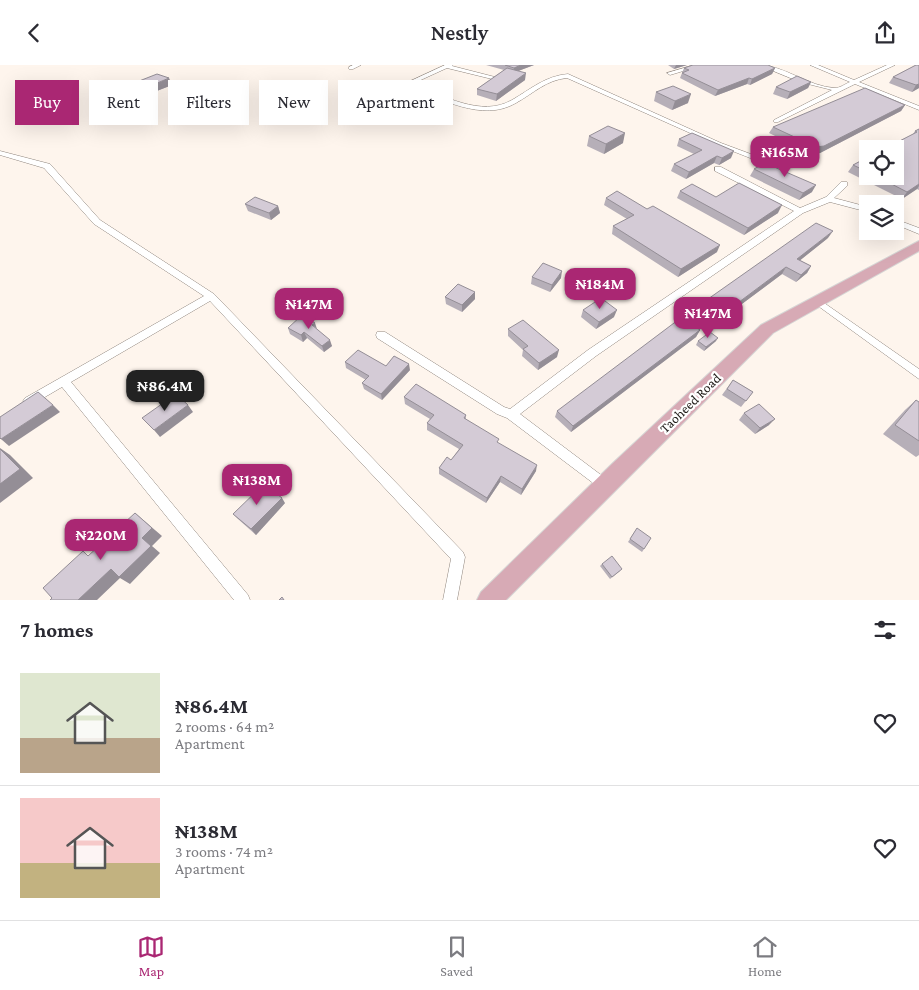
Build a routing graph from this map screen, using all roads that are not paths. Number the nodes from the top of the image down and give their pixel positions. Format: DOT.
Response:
graph roads {
  1 [pos="358,65"];
  2 [pos="700,65"];
  3 [pos="762,65"];
  4 [pos="812,65"];
  5 [pos="892,65"];
  6 [pos="449,66"];
  7 [pos="351,68"];
  8 [pos="670,73"];
  9 [pos="492,77"];
  10 [pos="419,80"];
  11 [pos="852,82"];
  12 [pos="837,89"];
  13 [pos="453,100"];
  14 [pos="919,108"];
  15 [pos="776,121"];
  16 [pos="0,153"];
  17 [pos="770,163"];
  18 [pos="718,169"];
  19 [pos="844,185"];
  20 [pos="829,199"];
  21 [pos="859,207"];
  22 [pos="800,211"];
  23 [pos="904,225"];
  24 [pos="919,231"];
  25 [pos="919,245"];
  26 [pos="211,296"];
  27 [pos="817,301"];
  28 [pos="381,335"];
  29 [pos="919,375"];
  30 [pos="63,381"];
  31 [pos="16,408"];
  32 [pos="511,414"];
  33 [pos="605,485"];
  34 [pos="243,600"];
  35 [pos="450,600"];
  36 [pos="489,600"];
  1 -- 7 [label="street"];
  2 -- 8 [label="street"];
  3 -- 12 [label="street"];
  4 -- 11 [label="street"];
  5 -- 11 [label="street"];
  6 -- 9 [label="street"];
  6 -- 10 [label="street"];
  11 -- 12 [label="street"];
  11 -- 14 [label="street"];
  12 -- 15 [label="street"];
  13 -- 17 [label="street"];
  16 -- 26 [label="street"];
  18 -- 22 [label="street"];
  19 -- 20 [label="street"];
  20 -- 21 [label="street"];
  20 -- 22 [label="street"];
  22 -- 32 [label="street"];
  23 -- 24 [label="street"];
  25 -- 27 [label="main road, Taoheed Road"];
  26 -- 30 [label="street"];
  26 -- 35 [label="street"];
  27 -- 29 [label="street"];
  27 -- 33 [label="main road, Taoheed Road"];
  28 -- 32 [label="street"];
  30 -- 31 [label="street"];
  30 -- 34 [label="street"];
  32 -- 33 [label="street"];
  33 -- 36 [label="main road, Taoheed Road"];
}
